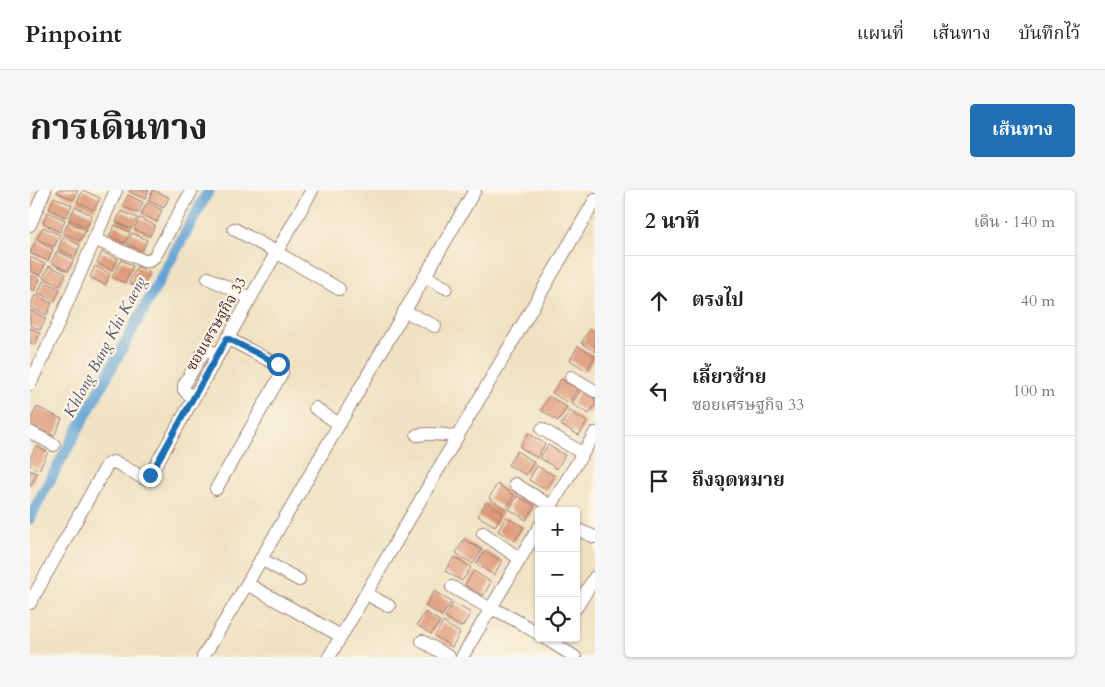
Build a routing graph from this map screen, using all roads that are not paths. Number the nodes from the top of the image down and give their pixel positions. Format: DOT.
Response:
graph roads {
  1 [pos="45,190"];
  2 [pos="116,190"];
  3 [pos="192,190"];
  4 [pos="312,190"];
  5 [pos="475,190"];
  6 [pos="595,200"];
  7 [pos="30,225"];
  8 [pos="234,229"];
  9 [pos="94,239"];
  10 [pos="276,252"];
  11 [pos="425,276"];
  12 [pos="208,278"];
  13 [pos="446,288"];
  14 [pos="339,289"];
  15 [pos="250,298"];
  16 [pos="404,311"];
  17 [pos="434,326"];
  18 [pos="227,338"];
  19 [pos="571,377"];
  20 [pos="30,384"];
  21 [pos="595,391"];
  22 [pos="315,408"];
  23 [pos="339,424"];
  24 [pos="542,429"];
  25 [pos="30,432"];
  26 [pos="595,433"];
  27 [pos="417,434"];
  28 [pos="457,437"];
  29 [pos="54,445"];
  30 [pos="582,453"];
  31 [pos="515,484"];
  32 [pos="216,489"];
  33 [pos="548,507"];
  34 [pos="552,507"];
  35 [pos="580,531"];
  36 [pos="483,533"];
  37 [pos="535,534"];
  38 [pos="595,537"];
  39 [pos="261,559"];
  40 [pos="520,559"];
  41 [pos="595,577"];
  42 [pos="299,580"];
  43 [pos="247,584"];
  44 [pos="452,587"];
  45 [pos="366,594"];
  46 [pos="580,601"];
  47 [pos="30,603"];
  48 [pos="389,606"];
  49 [pos="490,609"];
  50 [pos="535,632"];
  51 [pos="341,636"];
  52 [pos="422,641"];
  53 [pos="556,642"];
  54 [pos="464,655"];
  55 [pos="203,657"];
  56 [pos="329,657"];
  57 [pos="449,657"];
  58 [pos="575,657"];
  1 -- 7 [label="street"];
  2 -- 9 [label="street"];
  3 -- 9 [label="street"];
  4 -- 10 [label="street, ซอยเศรษฐกิจ 33"];
  5 -- 11 [label="street"];
  6 -- 28 [label="street"];
  8 -- 10 [label="street"];
  9 -- 20 [label="street"];
  10 -- 14 [label="street"];
  10 -- 15 [label="street, ซอยเศรษฐกิจ 33"];
  11 -- 13 [label="street"];
  11 -- 16 [label="street"];
  12 -- 15 [label="street"];
  15 -- 18 [label="street, ซอยเศรษฐกิจ 33"];
  16 -- 17 [label="street"];
  16 -- 23 [label="street"];
  18 -- 32 [label="street"];
  18 -- 47 [label="street, ซอยเศรษฐกิจ 33"];
  19 -- 21 [label="street"];
  22 -- 23 [label="street"];
  23 -- 39 [label="street"];
  24 -- 30 [label="street"];
  25 -- 29 [label="street"];
  26 -- 30 [label="street"];
  27 -- 28 [label="street"];
  28 -- 45 [label="street"];
  30 -- 34 [label="street"];
  31 -- 33 [label="street"];
  35 -- 38 [label="street"];
  36 -- 40 [label="street"];
  37 -- 40 [label="street"];
  39 -- 42 [label="street"];
  39 -- 43 [label="street"];
  40 -- 49 [label="street"];
  41 -- 46 [label="street"];
  43 -- 51 [label="street"];
  43 -- 55 [label="street"];
  44 -- 49 [label="street"];
  45 -- 48 [label="street"];
  45 -- 51 [label="street"];
  49 -- 50 [label="street"];
  49 -- 54 [label="street"];
  51 -- 56 [label="street"];
  52 -- 57 [label="street"];
  53 -- 58 [label="street"];
}
